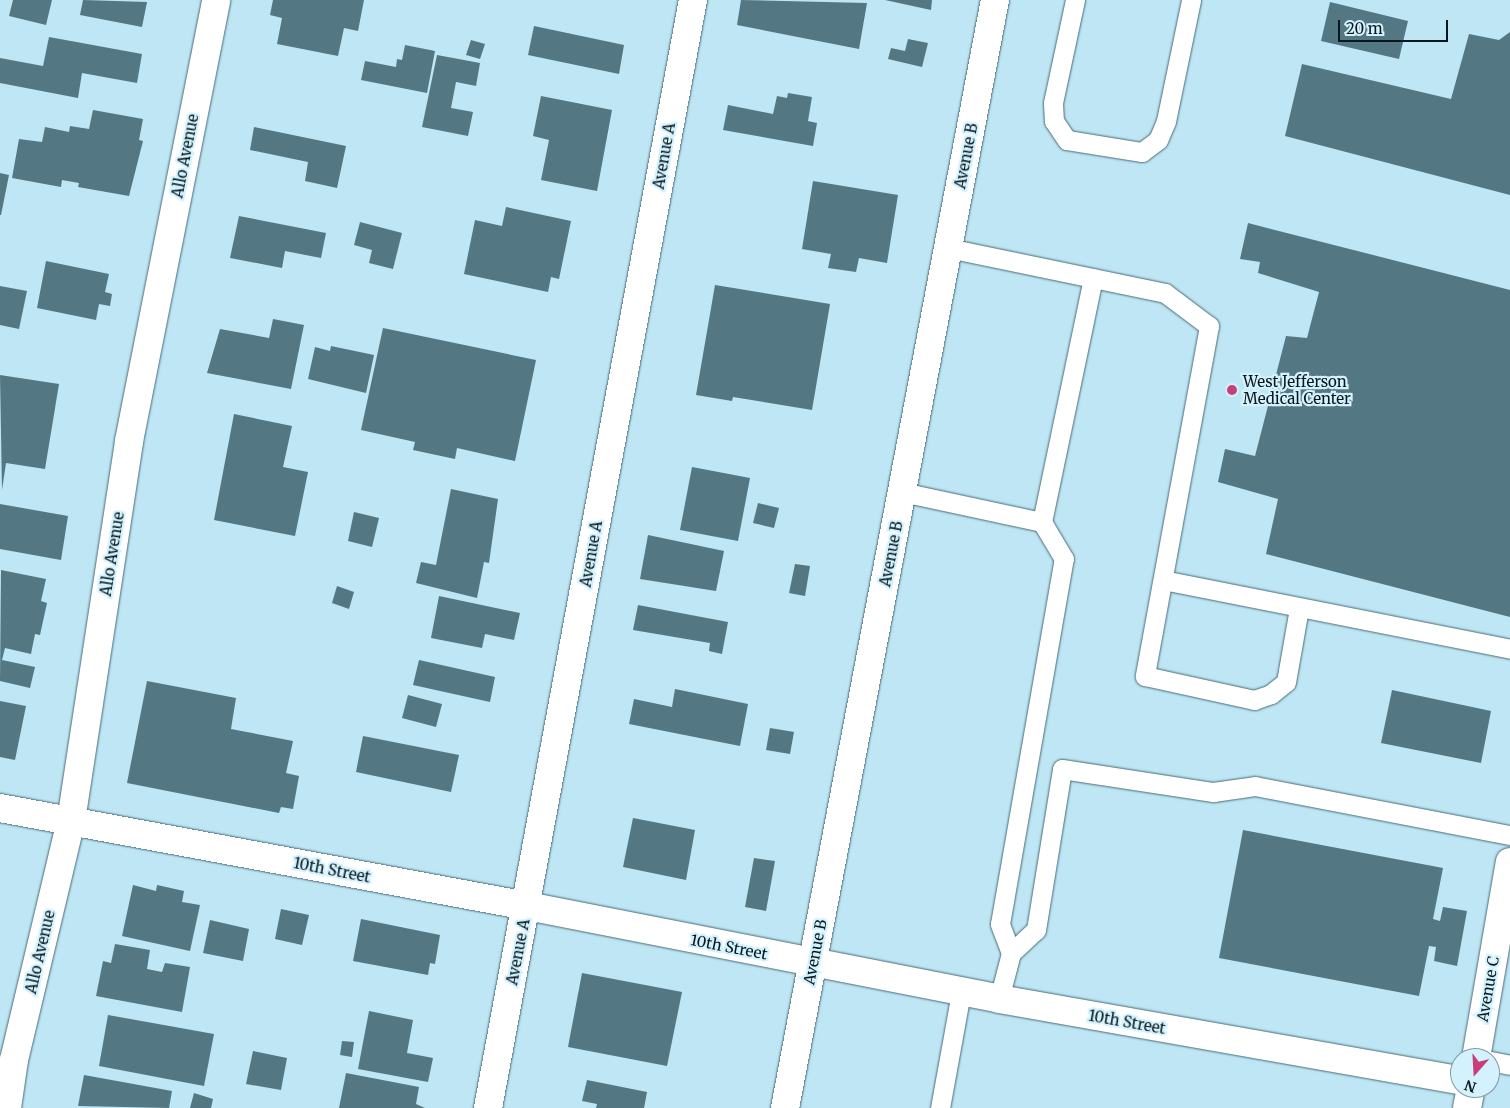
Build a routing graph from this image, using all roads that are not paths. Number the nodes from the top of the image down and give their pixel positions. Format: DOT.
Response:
graph roads {
  1 [pos="216,0"];
  2 [pos="693,0"];
  3 [pos="995,0"];
  4 [pos="1075,0"];
  5 [pos="1191,0"];
  6 [pos="948,248"];
  7 [pos="1093,278"];
  8 [pos="902,492"];
  9 [pos="1042,522"];
  10 [pos="1163,580"];
  11 [pos="1299,608"];
  12 [pos="1510,649"];
  13 [pos="0,808"];
  14 [pos="71,821"];
  15 [pos="1510,835"];
  16 [pos="1510,862"];
  17 [pos="527,906"];
  18 [pos="1504,936"];
  19 [pos="1012,953"];
  20 [pos="813,964"];
  21 [pos="961,992"];
  22 [pos="999,999"];
  23 [pos="1478,1048"];
  24 [pos="1450,1078"];
  25 [pos="7,1108"];
  26 [pos="488,1108"];
  27 [pos="785,1108"];
  28 [pos="940,1108"];
  1 -- 14 [label="street, Allo Avenue"];
  2 -- 17 [label="street, Avenue A"];
  3 -- 6 [label="street, Avenue B"];
  4 -- 5 [label="lane"];
  6 -- 7 [label="lane"];
  6 -- 8 [label="street, Avenue B"];
  7 -- 9 [label="lane"];
  7 -- 10 [label="lane"];
  8 -- 9 [label="lane"];
  8 -- 20 [label="street, Avenue B"];
  9 -- 19 [label="lane"];
  10 -- 11 [label="lane"];
  10 -- 11 [label="lane"];
  11 -- 12 [label="lane"];
  13 -- 14 [label="street, 10th Street"];
  14 -- 17 [label="street, 10th Street"];
  14 -- 25 [label="street, Allo Avenue"];
  15 -- 19 [label="lane"];
  16 -- 18 [label="street, Avenue C"];
  17 -- 20 [label="street, 10th Street"];
  17 -- 26 [label="street, Avenue A"];
  18 -- 23 [label="street, Avenue C"];
  19 -- 22 [label="lane"];
  20 -- 21 [label="street, 10th Street"];
  20 -- 27 [label="street, Avenue B"];
  21 -- 22 [label="street, 10th Street"];
  21 -- 28 [label="lane"];
  22 -- 24 [label="street, 10th Street"];
}
